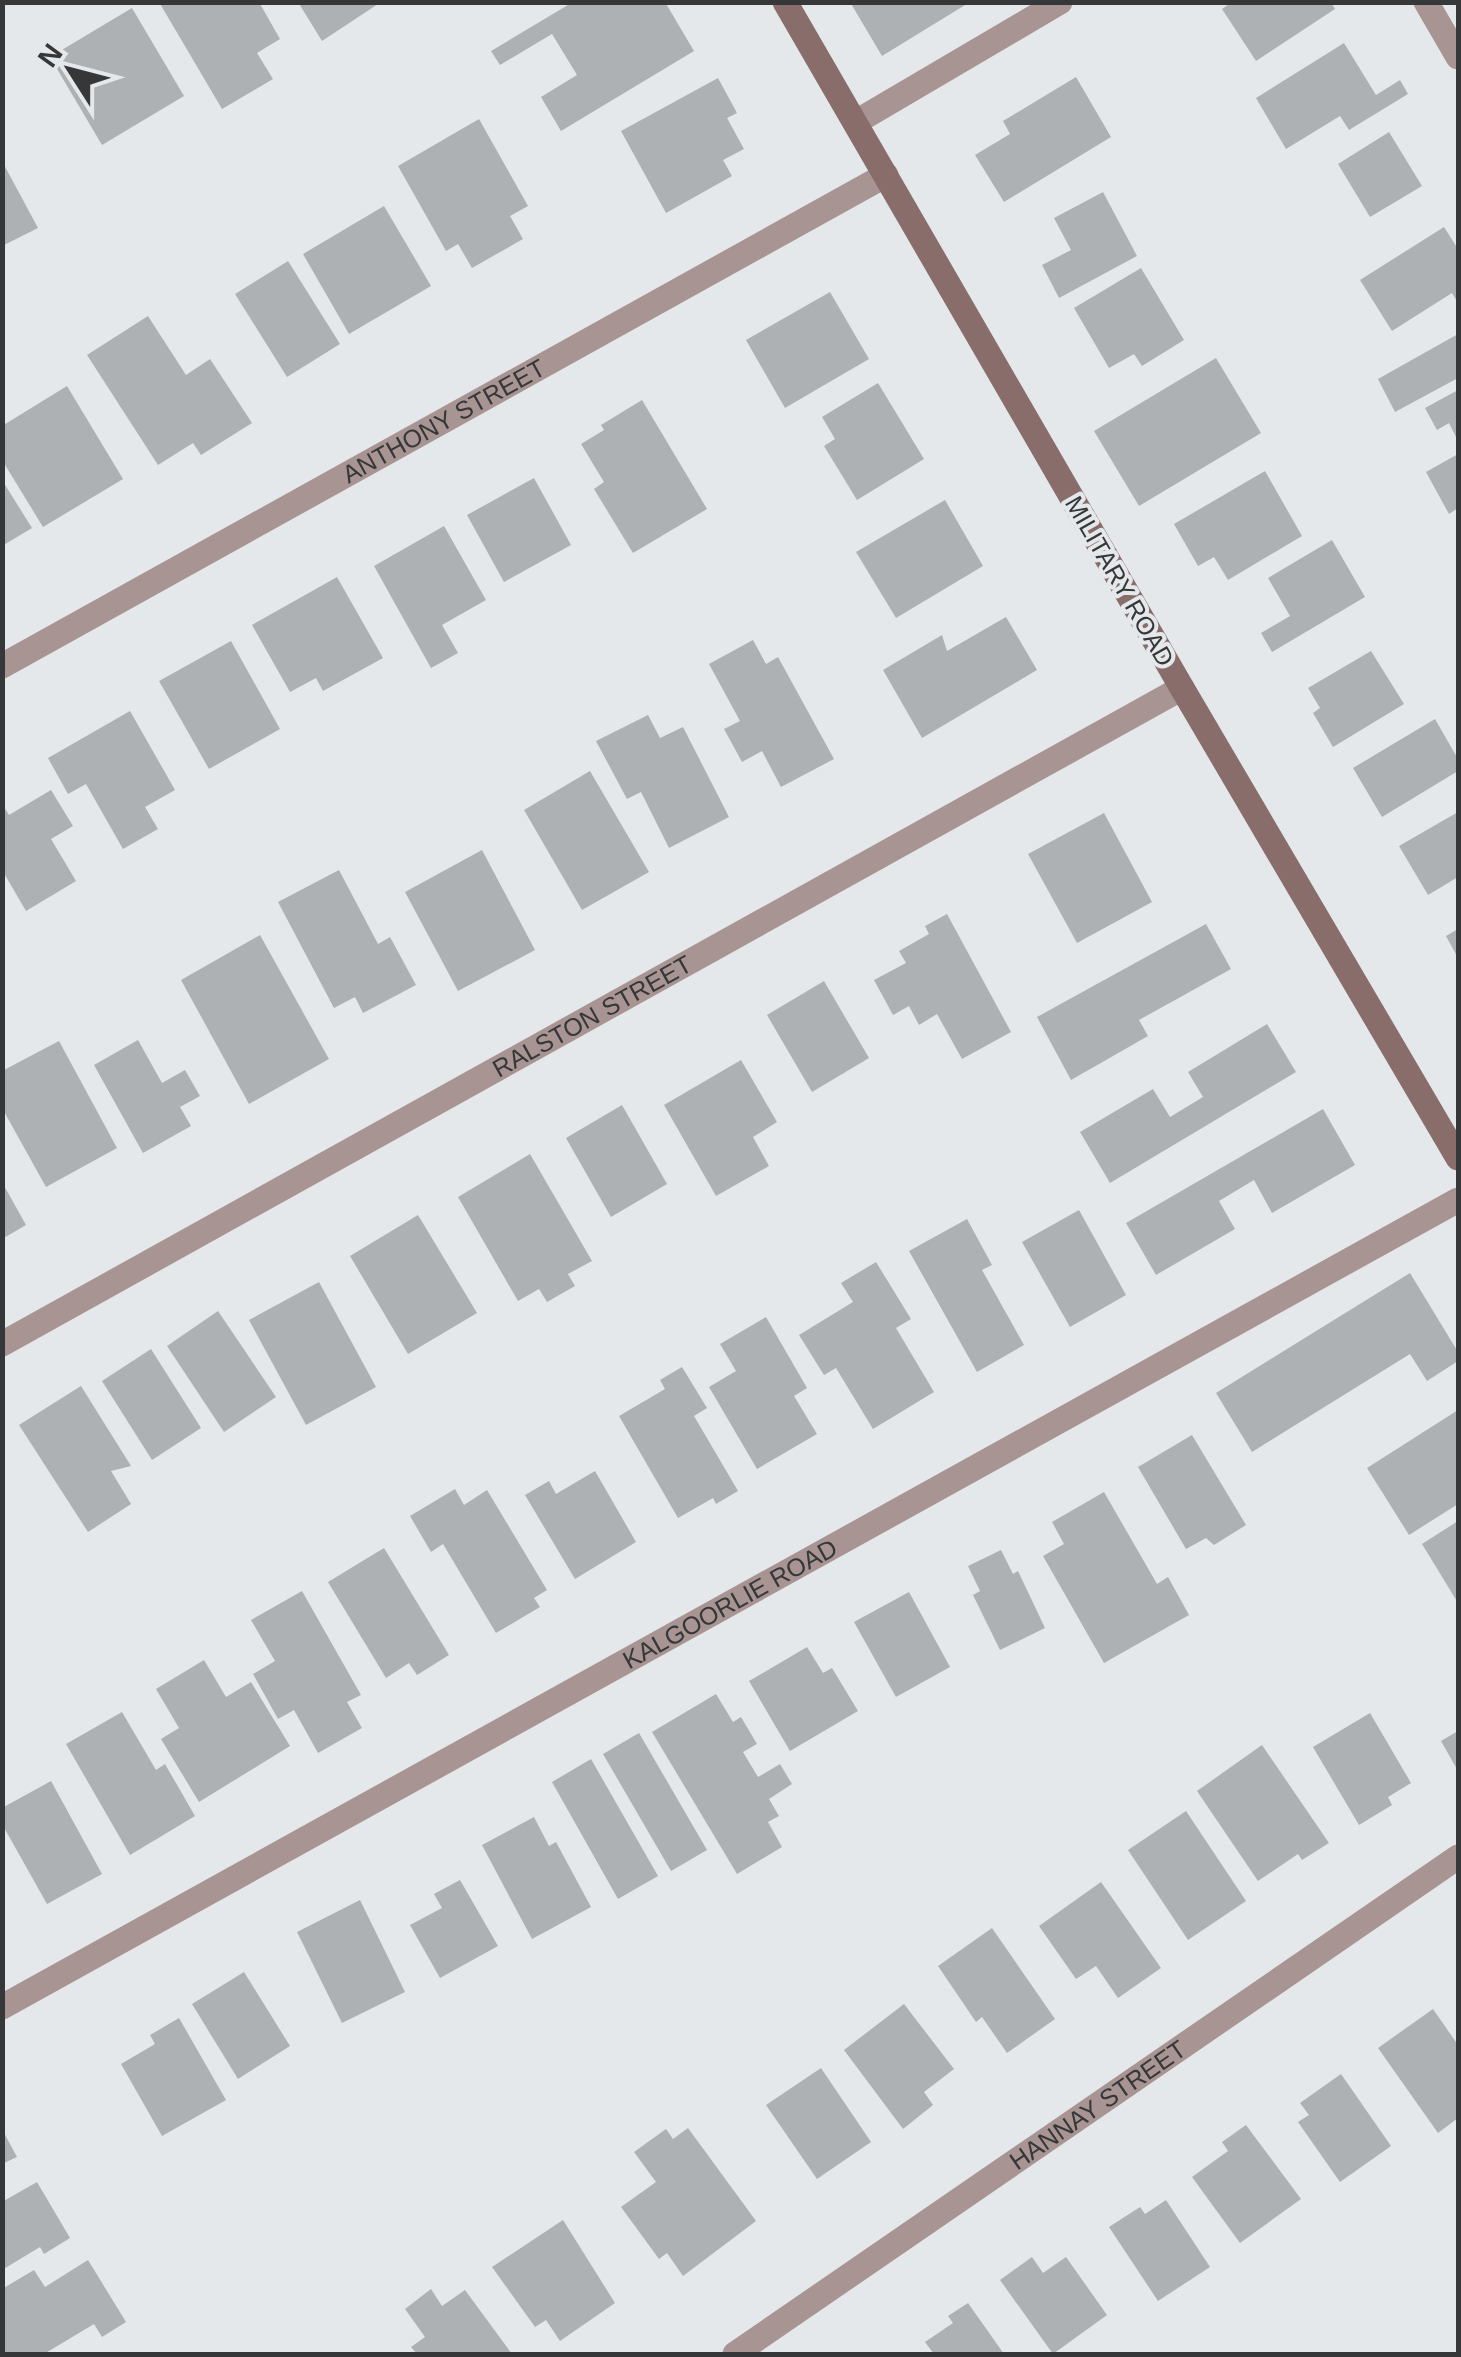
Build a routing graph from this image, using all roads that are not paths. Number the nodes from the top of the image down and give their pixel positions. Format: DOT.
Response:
graph roads {
  1 [pos="785,2"];
  2 [pos="1060,2"];
  3 [pos="1426,2"];
  4 [pos="1458,57"];
  5 [pos="856,122"];
  6 [pos="886,176"];
  7 [pos="2,666"];
  8 [pos="1182,688"];
  9 [pos="1458,1158"];
  10 [pos="1458,1200"];
  11 [pos="2,1344"];
  12 [pos="1458,1857"];
  13 [pos="2,2006"];
  14 [pos="735,2354"];
  1 -- 5 [label="main road, MILITARY ROAD"];
  2 -- 5 [label="street"];
  3 -- 4 [label="street"];
  5 -- 6 [label="main road, MILITARY ROAD"];
  6 -- 7 [label="street, ANTHONY STREET"];
  6 -- 8 [label="main road, MILITARY ROAD"];
  8 -- 9 [label="main road, MILITARY ROAD"];
  8 -- 11 [label="street, RALSTON STREET"];
  10 -- 13 [label="street, KALGOORLIE ROAD"];
  12 -- 14 [label="street, HANNAY STREET"];
}
